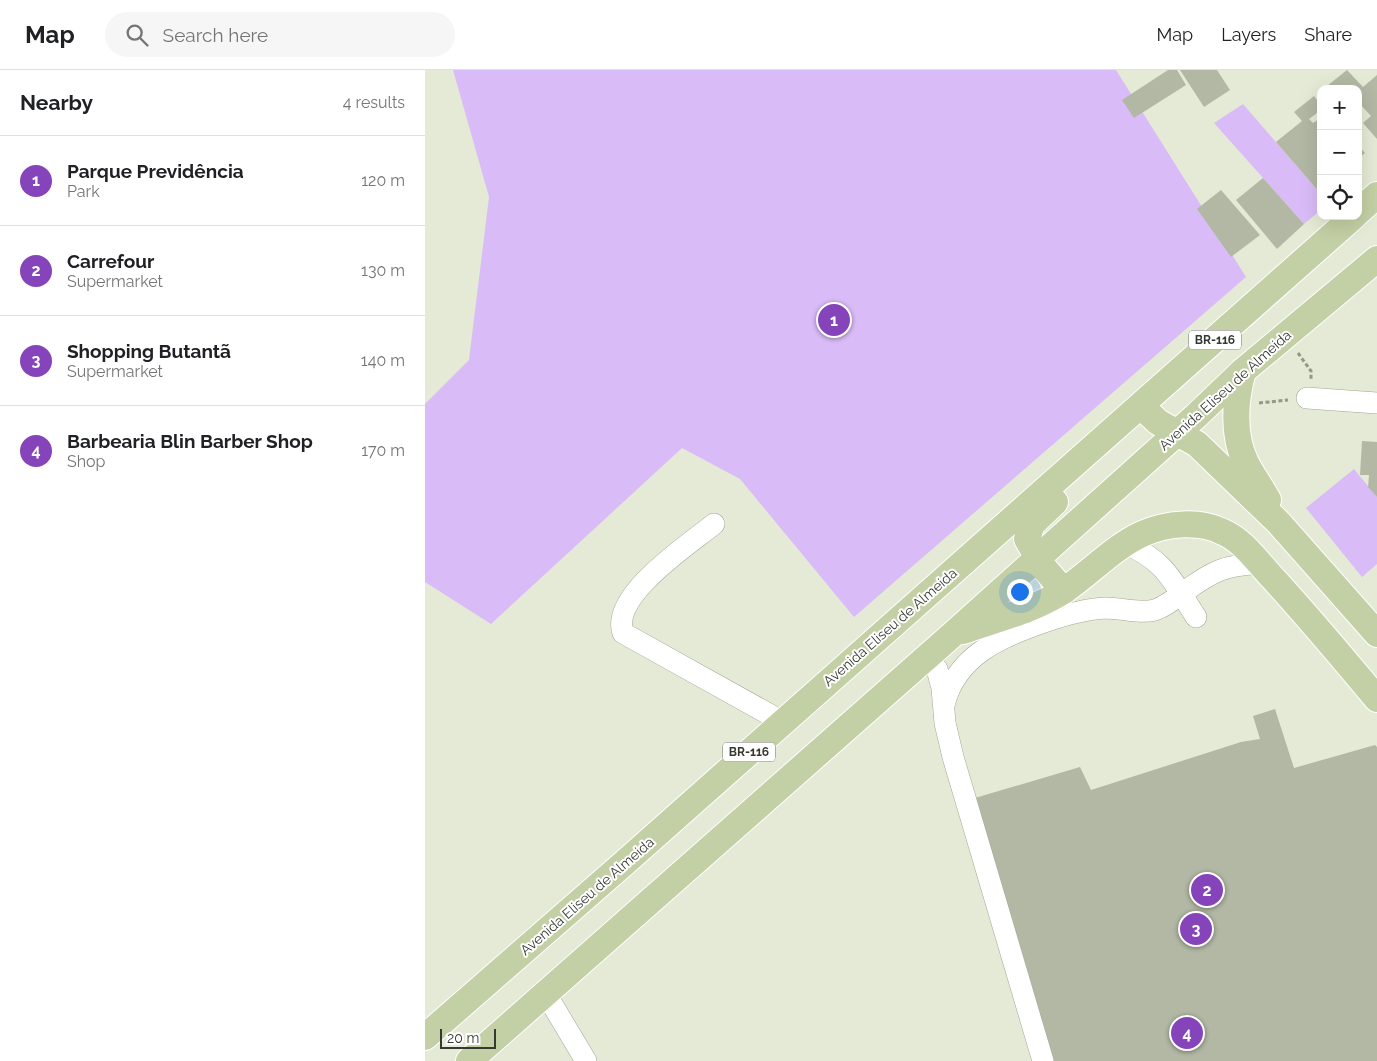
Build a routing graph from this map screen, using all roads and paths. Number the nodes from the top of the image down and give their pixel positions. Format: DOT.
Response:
graph roads {
  1 [pos="1377,195"];
  2 [pos="1362,208"];
  3 [pos="1349,220"];
  4 [pos="1377,260"];
  5 [pos="1283,338"];
  6 [pos="1243,371"];
  7 [pos="1307,398"];
  8 [pos="1377,403"];
  9 [pos="1141,406"];
  10 [pos="1236,414"];
  11 [pos="1177,433"];
  12 [pos="1073,466"];
  13 [pos="1279,523"];
  14 [pos="714,524"];
  15 [pos="1126,544"];
  16 [pos="1037,559"];
  17 [pos="1260,564"];
  18 [pos="1064,591"];
  19 [pos="1181,594"];
  20 [pos="1196,617"];
  21 [pos="1377,634"];
  22 [pos="952,635"];
  23 [pos="924,660"];
  24 [pos="1377,699"];
  25 [pos="943,707"];
  26 [pos="783,722"];
  27 [pos="546,994"];
  28 [pos="425,1037"];
  29 [pos="469,1061"];
  30 [pos="586,1061"];
  31 [pos="1043,1061"];
  1 -- 2 [label="main road"];
  3 -- 9 [label="main road, Avenida Eliseu de Almeida / BR-116"];
  4 -- 5 [label="main road, Avenida Eliseu de Almeida / BR-116"];
  5 -- 6 [label="main road, Avenida Eliseu de Almeida / BR-116"];
  5 -- 7 [label="path"];
  6 -- 10 [label="main road"];
  6 -- 11 [label="main road, Avenida Eliseu de Almeida / BR-116"];
  7 -- 8 [label="street"];
  7 -- 10 [label="path"];
  9 -- 11 [label="main road"];
  9 -- 12 [label="main road, Avenida Eliseu de Almeida / BR-116"];
  10 -- 13 [label="main road"];
  11 -- 13 [label="main road"];
  11 -- 16 [label="main road, Avenida Eliseu de Almeida / BR-116"];
  12 -- 16 [label="main road"];
  12 -- 26 [label="main road, Avenida Eliseu de Almeida / BR-116"];
  13 -- 21 [label="main road"];
  14 -- 26 [label="street"];
  15 -- 17 [label="main road"];
  15 -- 18 [label="main road"];
  15 -- 19 [label="street"];
  16 -- 18 [label="main road"];
  16 -- 22 [label="main road, Avenida Eliseu de Almeida / BR-116"];
  17 -- 19 [label="street"];
  17 -- 24 [label="main road"];
  18 -- 22 [label="main road"];
  19 -- 20 [label="street"];
  19 -- 25 [label="street"];
  22 -- 23 [label="main road, Avenida Eliseu de Almeida / BR-116"];
  23 -- 25 [label="street"];
  23 -- 27 [label="main road, Avenida Eliseu de Almeida / BR-116"];
  25 -- 31 [label="street"];
  26 -- 28 [label="main road, Avenida Eliseu de Almeida / BR-116"];
  27 -- 29 [label="main road, Avenida Eliseu de Almeida / BR-116"];
  27 -- 30 [label="street"];
}
